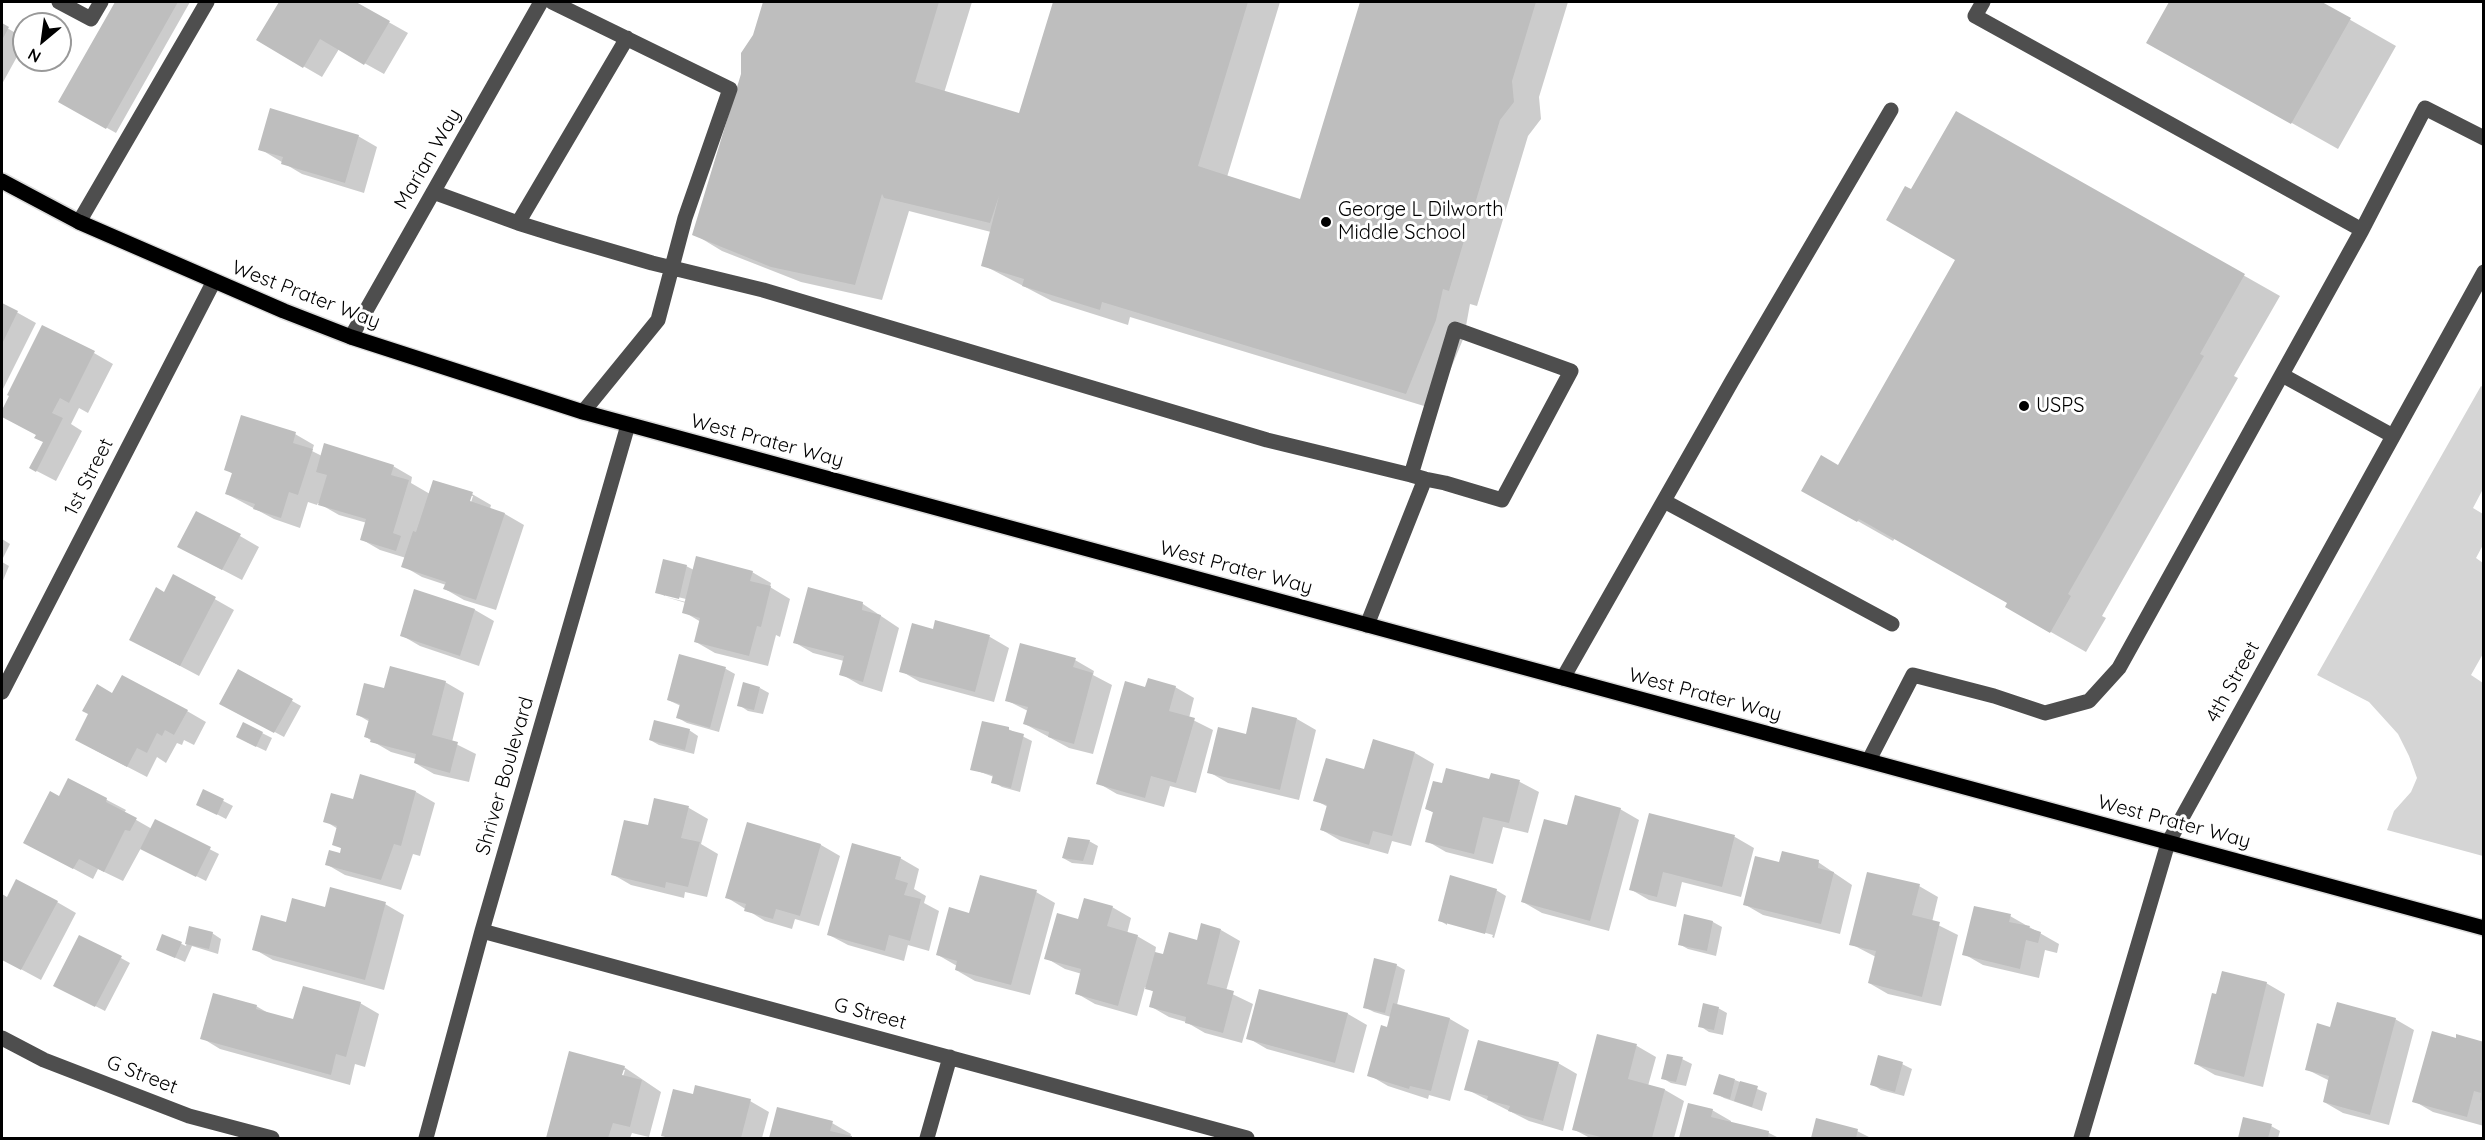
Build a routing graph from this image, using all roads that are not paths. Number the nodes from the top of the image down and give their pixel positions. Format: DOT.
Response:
graph roads {
  1 [pos="59,2"];
  2 [pos="101,2"];
  3 [pos="207,2"];
  4 [pos="541,2"];
  5 [pos="552,2"];
  6 [pos="1983,2"];
  7 [pos="627,38"];
  8 [pos="1891,110"];
  9 [pos="2484,138"];
  10 [pos="2,181"];
  11 [pos="433,192"];
  12 [pos="79,222"];
  13 [pos="518,223"];
  14 [pos="2362,230"];
  15 [pos="671,266"];
  16 [pos="2484,272"];
  17 [pos="214,281"];
  18 [pos="351,337"];
  19 [pos="2282,375"];
  20 [pos="583,412"];
  21 [pos="628,425"];
  22 [pos="2393,436"];
  23 [pos="1418,477"];
  24 [pos="1664,501"];
  25 [pos="1892,624"];
  26 [pos="1367,625"];
  27 [pos="1563,678"];
  28 [pos="2,692"];
  29 [pos="1869,760"];
  30 [pos="2168,843"];
  31 [pos="2484,928"];
  32 [pos="482,931"];
  33 [pos="2,1038"];
  34 [pos="950,1057"];
  35 [pos="272,1138"];
  36 [pos="426,1138"];
  37 [pos="927,1138"];
  38 [pos="1247,1138"];
  39 [pos="2081,1138"];
  1 -- 2 [label="street"];
  3 -- 12 [label="street"];
  4 -- 11 [label="street, Marian Way"];
  5 -- 7 [label="street"];
  6 -- 14 [label="street"];
  7 -- 13 [label="street"];
  7 -- 15 [label="street"];
  8 -- 24 [label="street"];
  9 -- 14 [label="street"];
  10 -- 12 [label="main road, West Prater Way"];
  11 -- 13 [label="street"];
  11 -- 18 [label="street, Marian Way"];
  12 -- 17 [label="main road, West Prater Way"];
  13 -- 15 [label="street"];
  14 -- 19 [label="street"];
  15 -- 20 [label="street"];
  15 -- 23 [label="street"];
  16 -- 22 [label="street, 4th Street"];
  17 -- 18 [label="main road, West Prater Way"];
  17 -- 28 [label="street, 1st Street"];
  18 -- 20 [label="main road, West Prater Way"];
  19 -- 22 [label="street"];
  19 -- 29 [label="street"];
  20 -- 21 [label="main road, West Prater Way"];
  21 -- 26 [label="main road, West Prater Way"];
  21 -- 32 [label="street, Shriver Boulevard"];
  22 -- 30 [label="street, 4th Street"];
  23 -- 23 [label="street"];
  23 -- 26 [label="street"];
  24 -- 25 [label="street"];
  24 -- 27 [label="street"];
  26 -- 27 [label="main road, West Prater Way"];
  27 -- 29 [label="main road, West Prater Way"];
  29 -- 30 [label="main road, West Prater Way"];
  30 -- 31 [label="main road, West Prater Way"];
  30 -- 39 [label="street, 4th Street"];
  32 -- 34 [label="street, G Street"];
  32 -- 36 [label="street, Shriver Boulevard"];
  33 -- 35 [label="street, G Street"];
  34 -- 37 [label="street"];
  34 -- 38 [label="street, G Street"];
}
